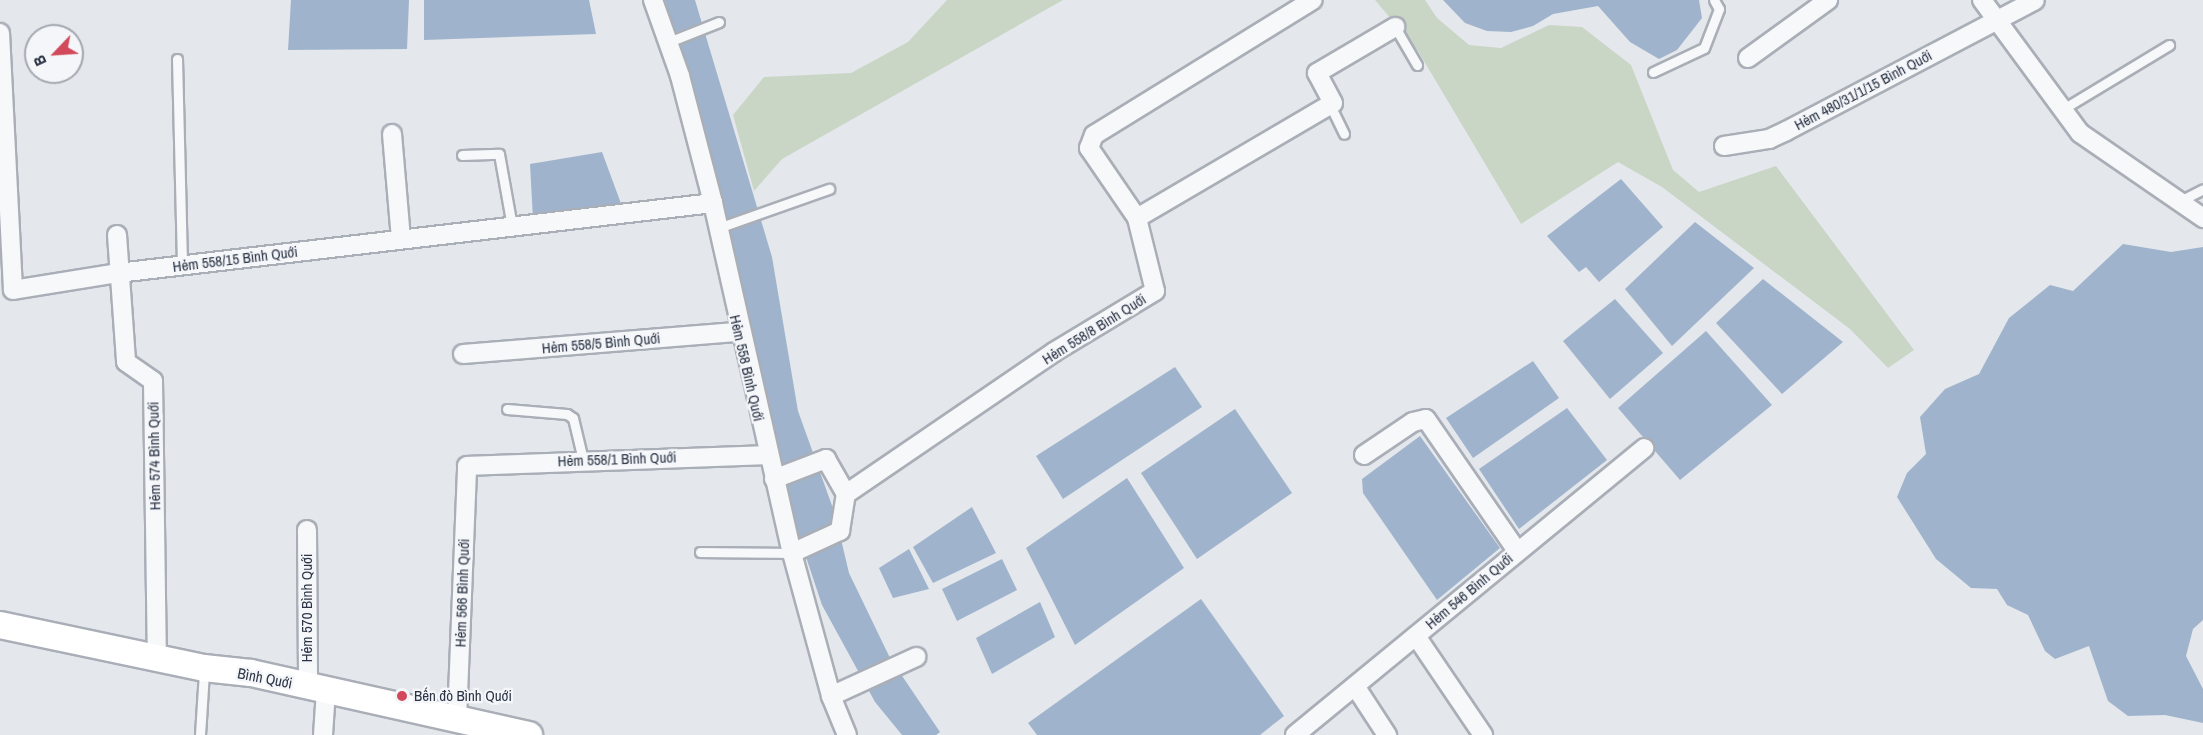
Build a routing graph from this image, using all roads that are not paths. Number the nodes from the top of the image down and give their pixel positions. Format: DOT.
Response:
graph roads {
  1 [pos="653,0"];
  2 [pos="1313,0"];
  3 [pos="1714,0"];
  4 [pos="1828,0"];
  5 [pos="1983,0"];
  6 [pos="2035,0"];
  7 [pos="1997,19"];
  8 [pos="719,22"];
  9 [pos="1395,27"];
  10 [pos="0,33"];
  11 [pos="666,43"];
  12 [pos="2169,45"];
  13 [pos="1748,58"];
  14 [pos="177,59"];
  15 [pos="1416,65"];
  16 [pos="1653,72"];
  17 [pos="1330,105"];
  18 [pos="2063,109"];
  19 [pos="392,134"];
  20 [pos="1344,134"];
  21 [pos="1724,146"];
  22 [pos="462,155"];
  23 [pos="829,189"];
  24 [pos="2203,189"];
  25 [pos="2178,202"];
  26 [pos="713,203"];
  27 [pos="1137,218"];
  28 [pos="2203,218"];
  29 [pos="512,226"];
  30 [pos="721,227"];
  31 [pos="117,234"];
  32 [pos="401,240"];
  33 [pos="182,265"];
  34 [pos="118,273"];
  35 [pos="739,332"];
  36 [pos="463,354"];
  37 [pos="507,409"];
  38 [pos="1644,448"];
  39 [pos="768,455"];
  40 [pos="1364,455"];
  41 [pos="583,460"];
  42 [pos="467,466"];
  43 [pos="777,478"];
  44 [pos="846,494"];
  45 [pos="307,530"];
  46 [pos="1518,551"];
  47 [pos="700,552"];
  48 [pos="795,552"];
  49 [pos="0,625"];
  50 [pos="1416,636"];
  51 [pos="157,655"];
  52 [pos="908,660"];
  53 [pos="204,668"];
  54 [pos="1354,686"];
  55 [pos="317,688"];
  56 [pos="831,696"];
  57 [pos="457,719"];
  58 [pos="200,735"];
  59 [pos="323,735"];
  60 [pos="528,735"];
  61 [pos="847,735"];
  62 [pos="1295,735"];
  63 [pos="1387,735"];
  64 [pos="1483,735"];
  1 -- 11 [label="street, Hẻm 558 Bình Quới"];
  2 -- 27 [label="street, Hẻm 558/8 Bình Quới"];
  3 -- 16 [label="lane"];
  4 -- 13 [label="street"];
  5 -- 7 [label="street"];
  6 -- 7 [label="street, Hẻm 480/31/1/15 Bình Quới"];
  7 -- 18 [label="street"];
  7 -- 21 [label="street, Hẻm 480/31/1/15 Bình Quới"];
  8 -- 11 [label="lane"];
  9 -- 15 [label="lane"];
  9 -- 17 [label="street"];
  10 -- 34 [label="street, Hẻm 558/15 Bình Quới"];
  11 -- 26 [label="street, Hẻm 558 Bình Quới"];
  12 -- 18 [label="lane"];
  14 -- 33 [label="lane"];
  17 -- 20 [label="lane"];
  17 -- 27 [label="street"];
  18 -- 25 [label="street"];
  19 -- 32 [label="street"];
  22 -- 29 [label="lane"];
  23 -- 30 [label="lane"];
  24 -- 25 [label="lane"];
  25 -- 28 [label="street"];
  26 -- 29 [label="street, Hẻm 558/15 Bình Quới"];
  26 -- 30 [label="street, Hẻm 558 Bình Quới"];
  27 -- 44 [label="street, Hẻm 558/8 Bình Quới"];
  29 -- 32 [label="street, Hẻm 558/15 Bình Quới"];
  30 -- 35 [label="street, Hẻm 558 Bình Quới"];
  31 -- 34 [label="street, Hẻm 574 Bình Quới"];
  32 -- 33 [label="street, Hẻm 558/15 Bình Quới"];
  33 -- 34 [label="street, Hẻm 558/15 Bình Quới"];
  34 -- 51 [label="street, Hẻm 574 Bình Quới"];
  35 -- 36 [label="street, Hẻm 558/5 Bình Quới"];
  35 -- 39 [label="street, Hẻm 558 Bình Quới"];
  37 -- 41 [label="lane"];
  38 -- 46 [label="street, Hẻm 546 Bình Quới"];
  39 -- 41 [label="street, Hẻm 558/1 Bình Quới"];
  39 -- 43 [label="street, Hẻm 558 Bình Quới"];
  40 -- 46 [label="street"];
  41 -- 42 [label="street, Hẻm 558/1 Bình Quới"];
  42 -- 57 [label="street, Hẻm 566 Bình Quới"];
  43 -- 44 [label="street"];
  43 -- 48 [label="street, Hẻm 558 Bình Quới"];
  44 -- 48 [label="street"];
  45 -- 55 [label="street, Hẻm 570 Bình Quới"];
  46 -- 50 [label="street, Hẻm 546 Bình Quới"];
  47 -- 48 [label="lane"];
  48 -- 56 [label="street, Hẻm 558 Bình Quới"];
  49 -- 51 [label="main road, Bình Quới"];
  50 -- 54 [label="street, Hẻm 546 Bình Quới"];
  50 -- 64 [label="street"];
  51 -- 53 [label="main road, Bình Quới"];
  52 -- 56 [label="street"];
  53 -- 55 [label="main road, Bình Quới"];
  53 -- 58 [label="lane"];
  54 -- 62 [label="street, Hẻm 546 Bình Quới"];
  54 -- 63 [label="street"];
  55 -- 57 [label="main road, Bình Quới"];
  55 -- 59 [label="street, Hẻm 570 Bình Quới"];
  56 -- 61 [label="street, Hẻm 558 Bình Quới"];
  57 -- 60 [label="main road, Bình Quới"];
}
